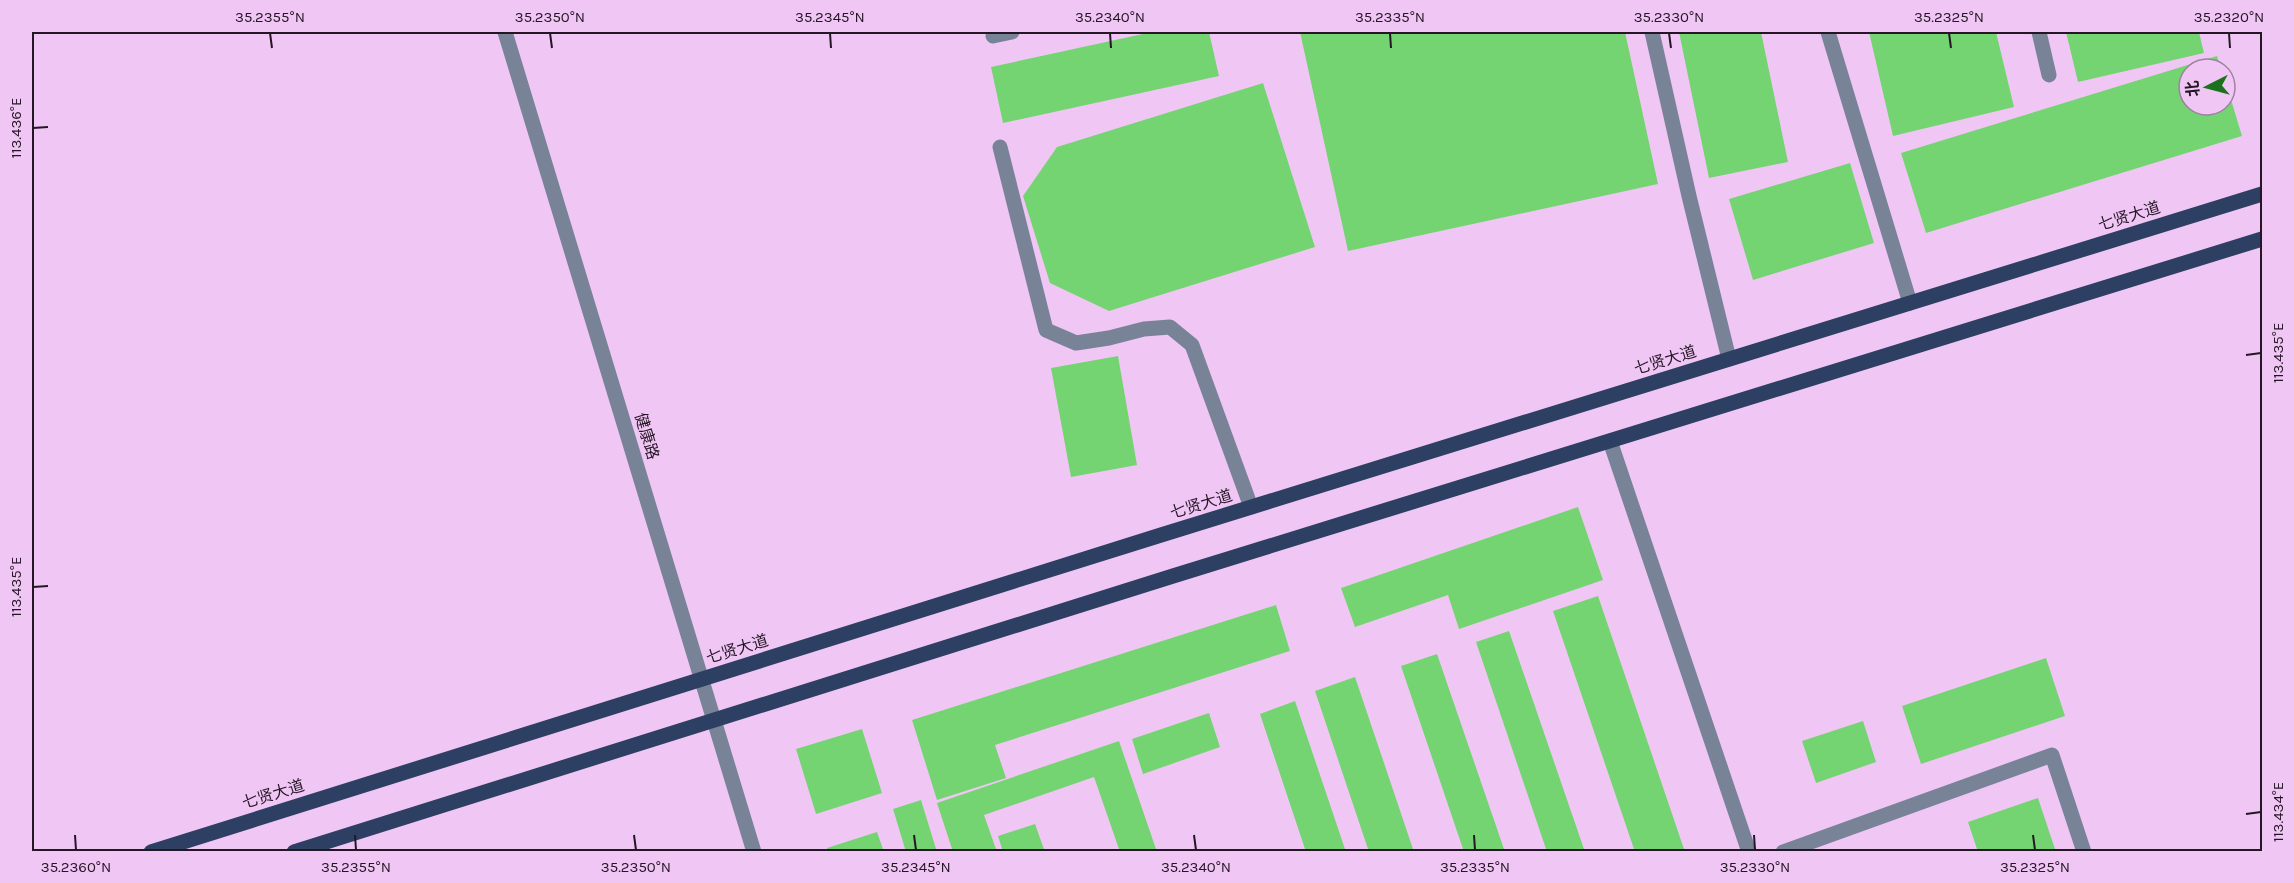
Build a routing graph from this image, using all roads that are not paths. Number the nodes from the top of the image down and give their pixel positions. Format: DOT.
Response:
graph roads {
  1 [pos="505,32"];
  2 [pos="1012,32"];
  3 [pos="1652,32"];
  4 [pos="1828,32"];
  5 [pos="2039,32"];
  6 [pos="993,36"];
  7 [pos="2049,75"];
  8 [pos="1000,147"];
  9 [pos="2262,194"];
  10 [pos="2262,239"];
  11 [pos="1910,303"];
  12 [pos="1729,359"];
  13 [pos="1610,441"];
  14 [pos="1251,507"];
  15 [pos="701,679"];
  16 [pos="714,720"];
  17 [pos="151,852"];
  18 [pos="294,852"];
  19 [pos="754,852"];
  20 [pos="1749,852"];
  21 [pos="1783,852"];
  22 [pos="2084,852"];
  1 -- 15 [label="street, 健康路"];
  2 -- 6 [label="street"];
  3 -- 12 [label="street"];
  4 -- 11 [label="street"];
  5 -- 7 [label="street"];
  8 -- 14 [label="street"];
  9 -- 11 [label="main road, 七贤大道"];
  10 -- 13 [label="main road"];
  11 -- 12 [label="main road, 七贤大道"];
  12 -- 14 [label="main road, 七贤大道"];
  13 -- 16 [label="main road"];
  13 -- 20 [label="street"];
  14 -- 15 [label="main road, 七贤大道"];
  15 -- 16 [label="street, 健康路"];
  15 -- 17 [label="main road, 七贤大道"];
  16 -- 18 [label="main road"];
  16 -- 19 [label="street, 健康路"];
  21 -- 22 [label="street"];
}
